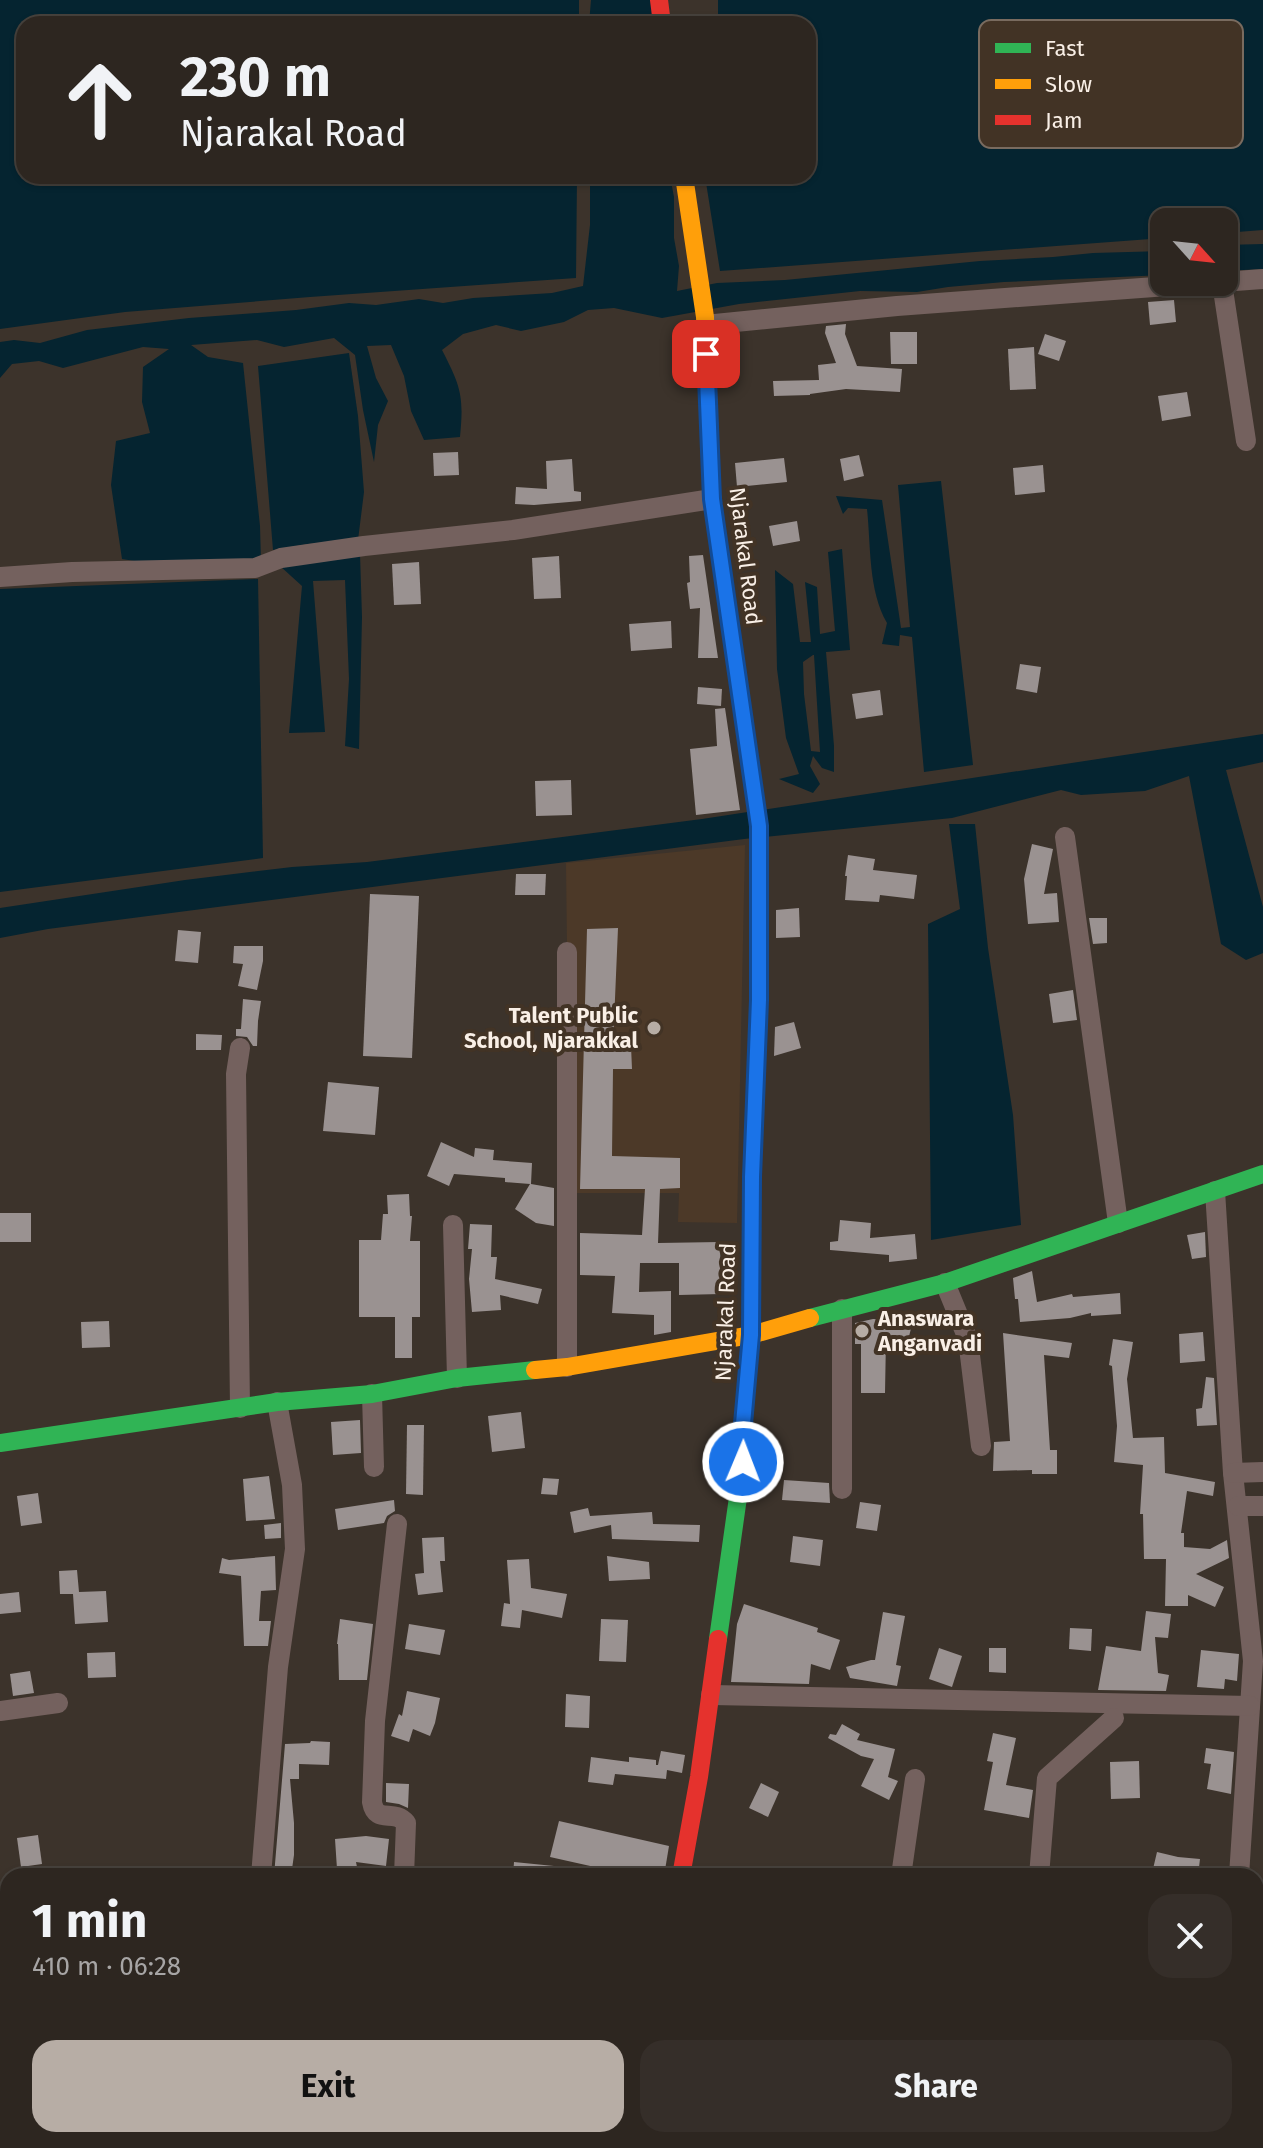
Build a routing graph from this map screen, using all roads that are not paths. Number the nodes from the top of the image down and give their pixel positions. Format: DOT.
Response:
graph roads {
  1 [pos="685,184"];
  2 [pos="1263,279"];
  3 [pos="1238,281"];
  4 [pos="1150,288"];
  5 [pos="1224,296"];
  6 [pos="705,321"];
  7 [pos="1246,441"];
  8 [pos="712,499"];
  9 [pos="0,577"];
  10 [pos="1065,837"];
  11 [pos="567,952"];
  12 [pos="240,1048"];
  13 [pos="1263,1174"];
  14 [pos="1215,1191"];
  15 [pos="1118,1223"];
  16 [pos="453,1225"];
  17 [pos="945,1283"];
  18 [pos="842,1309"];
  19 [pos="751,1335"];
  20 [pos="567,1367"];
  21 [pos="457,1378"];
  22 [pos="372,1394"];
  23 [pos="277,1402"];
  24 [pos="240,1408"];
  25 [pos="0,1443"];
  26 [pos="981,1446"];
  27 [pos="374,1467"];
  28 [pos="1263,1472"];
  29 [pos="1233,1473"];
  30 [pos="842,1489"];
  31 [pos="1238,1506"];
  32 [pos="1263,1506"];
  33 [pos="397,1524"];
  34 [pos="1254,1578"];
  35 [pos="711,1695"];
  36 [pos="58,1703"];
  37 [pos="1250,1706"];
  38 [pos="0,1711"];
  39 [pos="1114,1718"];
  40 [pos="915,1779"];
  41 [pos="1254,1790"];
  42 [pos="262,1868"];
  43 [pos="404,1868"];
  44 [pos="682,1868"];
  45 [pos="902,1868"];
  46 [pos="1040,1868"];
  47 [pos="1240,1868"];
  1 -- 6 [label="main road, Njarakal Road"];
  2 -- 3 [label="street"];
  4 -- 6 [label="street"];
  5 -- 7 [label="street"];
  6 -- 8 [label="main road, Njarakal Road"];
  8 -- 9 [label="street"];
  8 -- 19 [label="main road, Njarakal Road"];
  10 -- 15 [label="street"];
  11 -- 20 [label="street"];
  12 -- 24 [label="street"];
  13 -- 14 [label="main road"];
  14 -- 15 [label="main road"];
  14 -- 29 [label="street"];
  15 -- 17 [label="main road"];
  16 -- 21 [label="street"];
  17 -- 18 [label="main road"];
  17 -- 26 [label="street"];
  18 -- 19 [label="main road"];
  18 -- 30 [label="street"];
  19 -- 20 [label="main road"];
  19 -- 35 [label="main road, Njarakal Road"];
  20 -- 21 [label="main road"];
  21 -- 22 [label="main road"];
  22 -- 23 [label="main road"];
  22 -- 27 [label="street"];
  23 -- 24 [label="main road"];
  23 -- 42 [label="street"];
  24 -- 25 [label="main road"];
  28 -- 29 [label="street"];
  29 -- 31 [label="street"];
  31 -- 32 [label="street"];
  31 -- 34 [label="street"];
  33 -- 43 [label="street"];
  34 -- 37 [label="street"];
  35 -- 37 [label="street"];
  35 -- 44 [label="main road, Njarakal Road"];
  36 -- 38 [label="street"];
  37 -- 41 [label="street"];
  39 -- 46 [label="street"];
  40 -- 45 [label="street"];
  41 -- 47 [label="street"];
}
